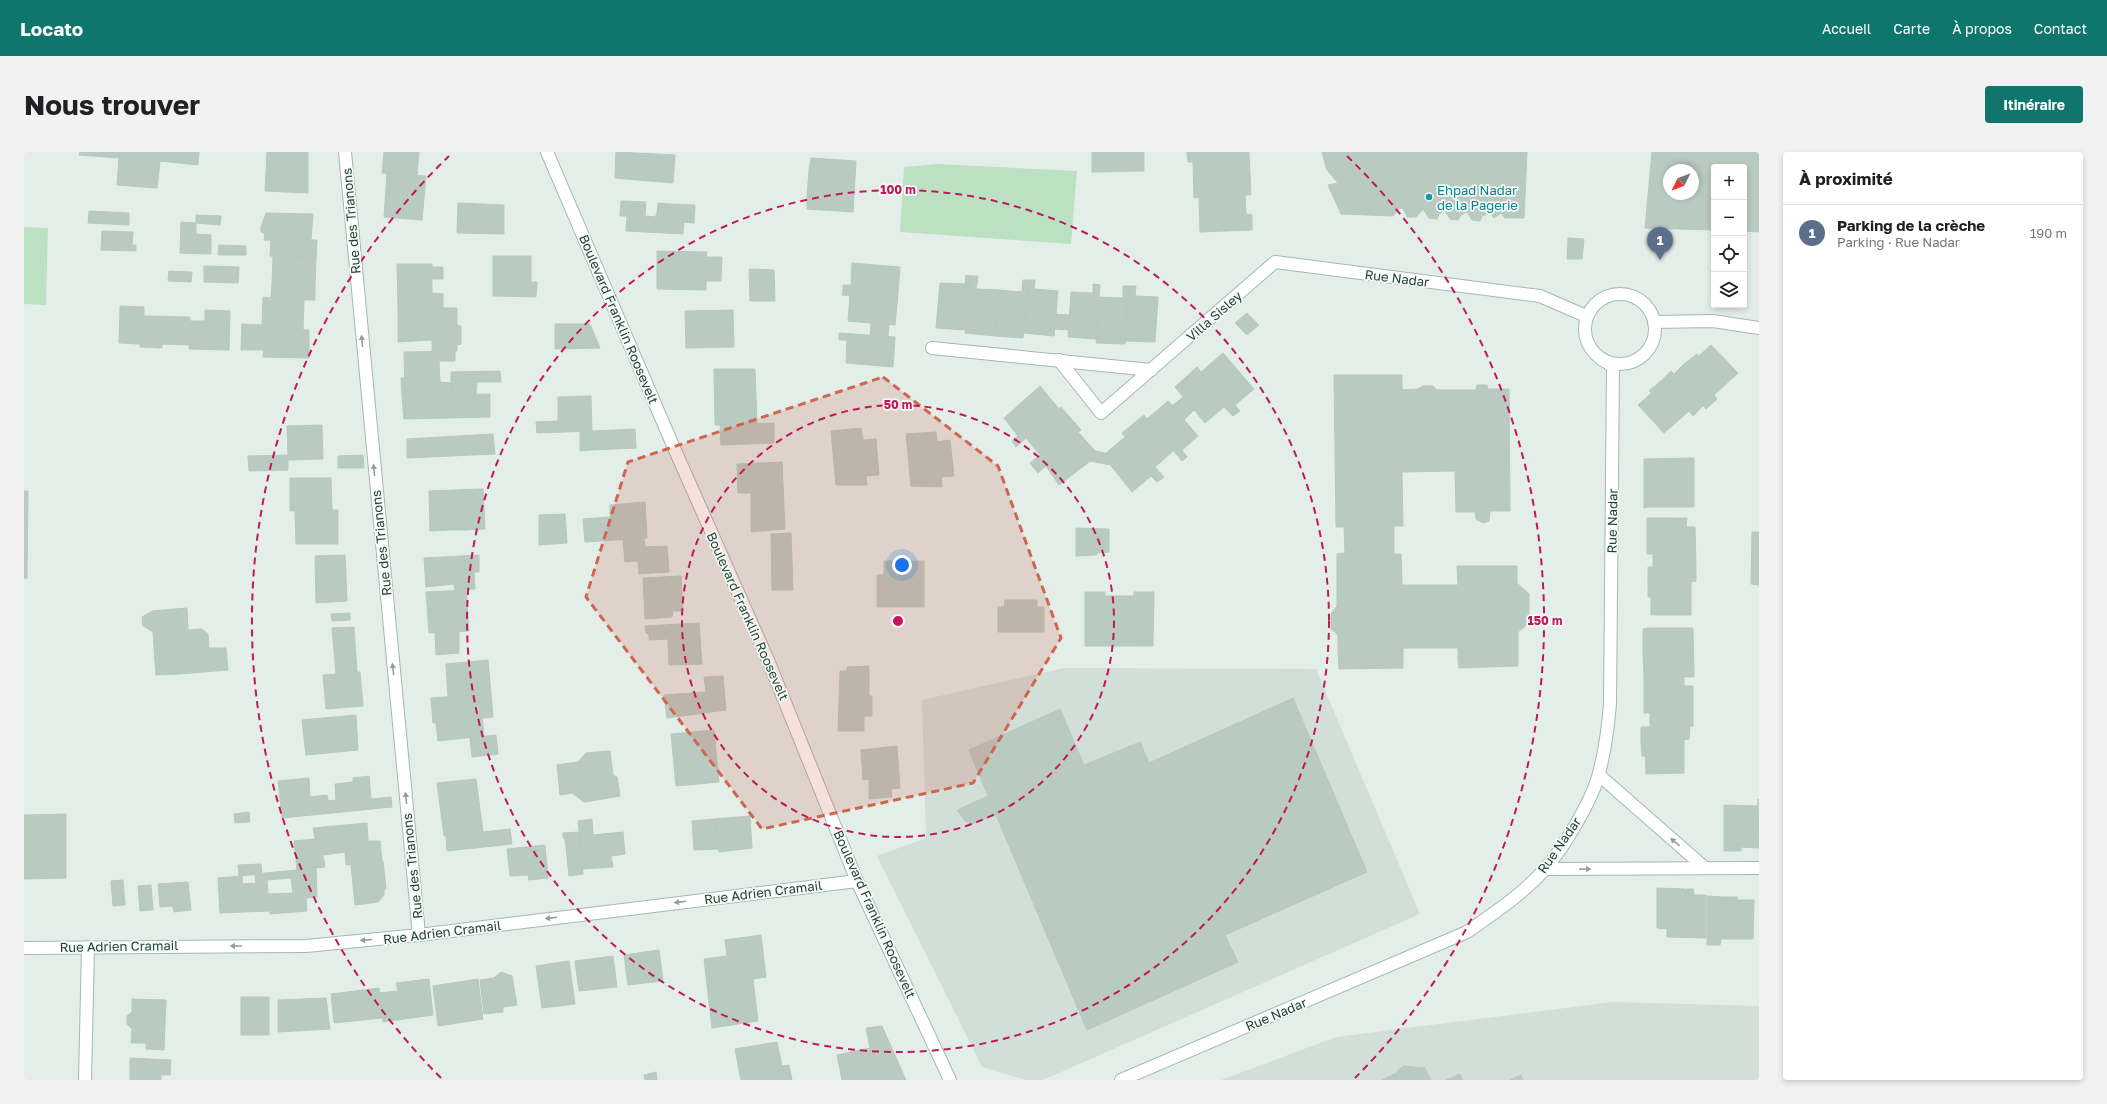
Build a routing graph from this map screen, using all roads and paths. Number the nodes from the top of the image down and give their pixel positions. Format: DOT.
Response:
graph roads {
  1 [pos="345,152"];
  2 [pos="547,152"];
  3 [pos="1275,262"];
  4 [pos="1586,316"];
  5 [pos="1654,322"];
  6 [pos="1759,328"];
  7 [pos="932,348"];
  8 [pos="1602,359"];
  9 [pos="1059,360"];
  10 [pos="1151,370"];
  11 [pos="1599,775"];
  12 [pos="1704,867"];
  13 [pos="1759,868"];
  14 [pos="1546,869"];
  15 [pos="857,881"];
  16 [pos="419,935"];
  17 [pos="88,947"];
  18 [pos="24,948"];
  19 [pos="85,1080"];
  20 [pos="950,1080"];
  21 [pos="1121,1080"];
  16 -- 1 [label="street, Rue des Trianons, one-way"];
  2 -- 15 [label="street, Boulevard Franklin Roosevelt"];
  3 -- 4 [label="street, Rue Nadar"];
  3 -- 10 [label="street, Villa Sisley"];
  4 -- 5 [label="street"];
  4 -- 8 [label="street, Rue Nadar"];
  5 -- 6 [label="street"];
  5 -- 8 [label="street"];
  7 -- 9 [label="street"];
  8 -- 11 [label="street, Rue Nadar"];
  9 -- 10 [label="street"];
  9 -- 10 [label="street, Villa Sisley"];
  12 -- 11 [label="street, one-way"];
  11 -- 14 [label="street, Rue Nadar"];
  12 -- 13 [label="street"];
  14 -- 12 [label="street, one-way"];
  14 -- 21 [label="street, Rue Nadar"];
  15 -- 16 [label="street, Rue Adrien Cramail, one-way"];
  15 -- 20 [label="street, Boulevard Franklin Roosevelt"];
  16 -- 17 [label="street, Rue Adrien Cramail, one-way"];
  17 -- 18 [label="street, Rue Adrien Cramail"];
  17 -- 19 [label="street"];
}
